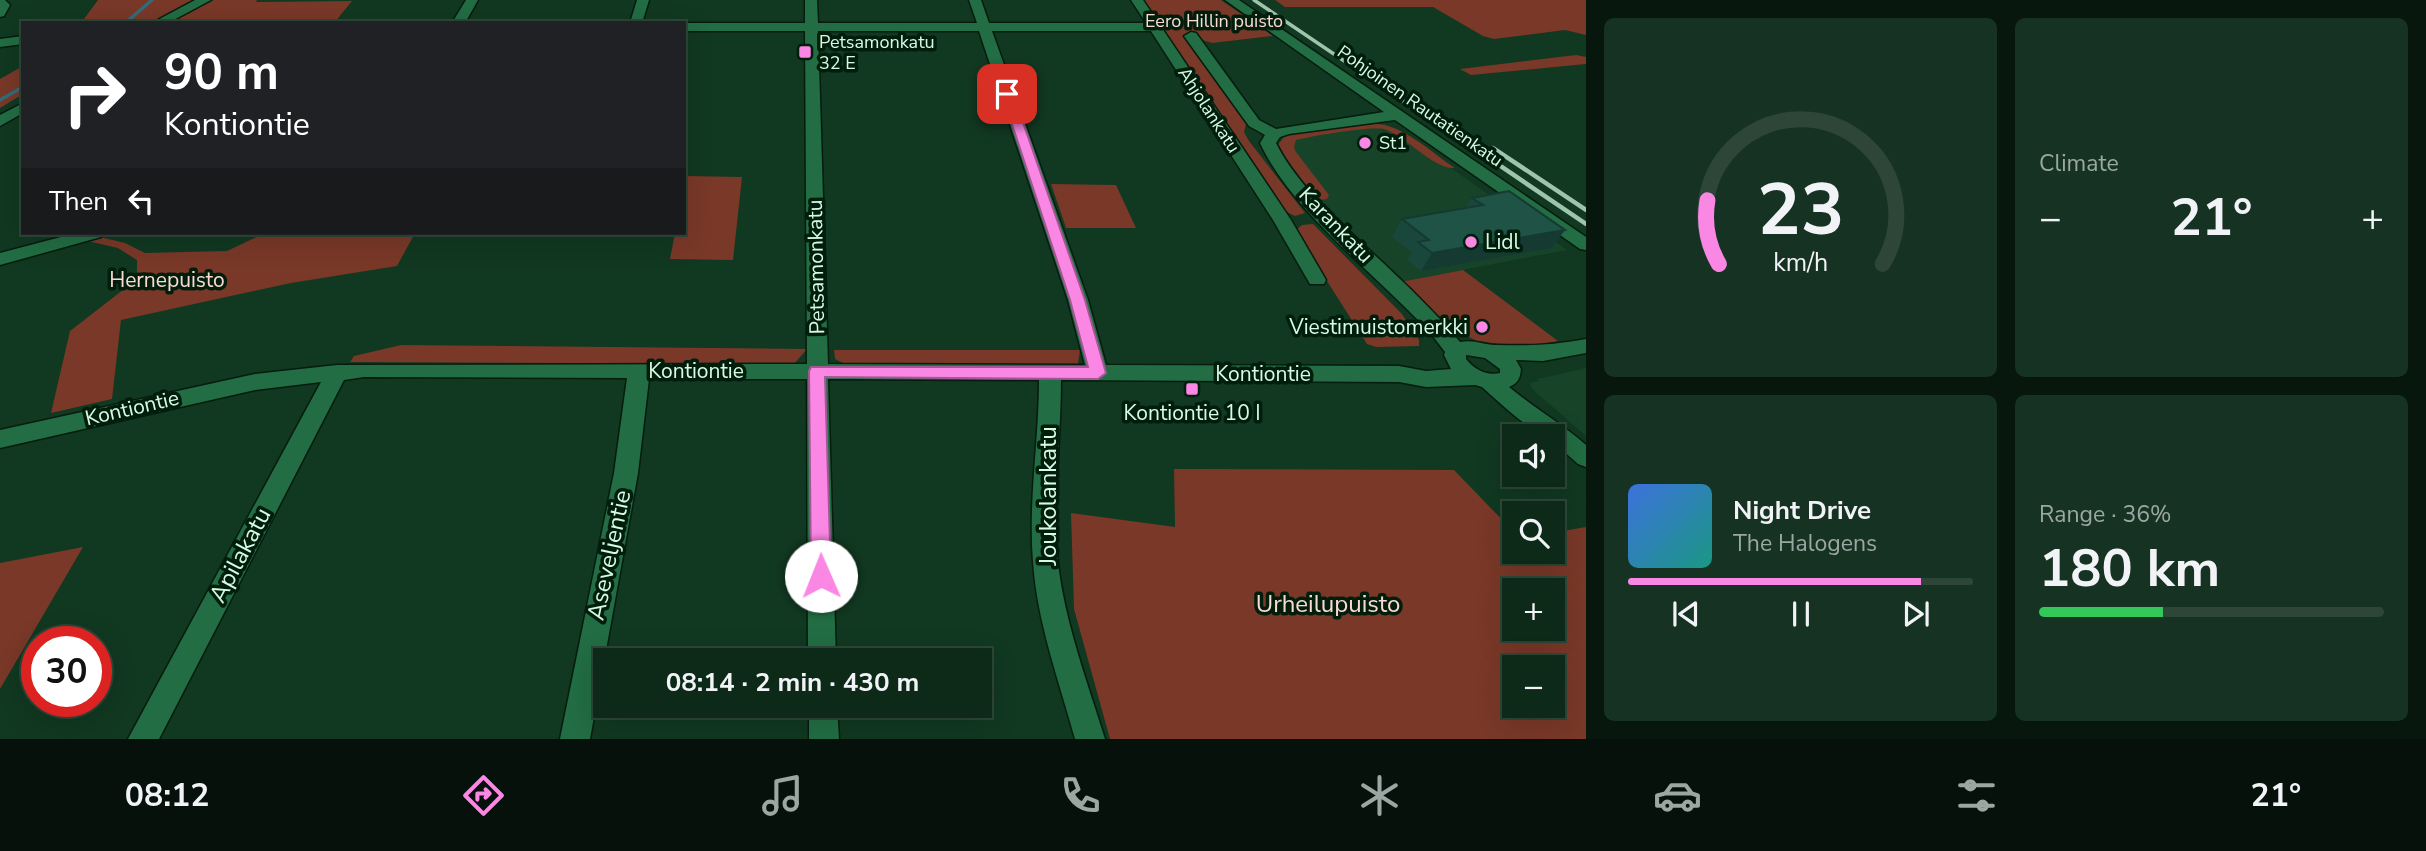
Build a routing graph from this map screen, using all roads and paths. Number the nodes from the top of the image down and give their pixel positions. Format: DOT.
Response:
graph roads {
  1 [pos="205,0"];
  2 [pos="472,0"];
  3 [pos="643,0"];
  4 [pos="811,0"];
  5 [pos="975,0"];
  6 [pos="1137,0"];
  7 [pos="1231,0"];
  8 [pos="0,2"];
  9 [pos="0,13"];
  10 [pos="162,21"];
  11 [pos="459,21"];
  12 [pos="637,21"];
  13 [pos="686,27"];
  14 [pos="812,27"];
  15 [pos="984,27"];
  16 [pos="1155,27"];
  17 [pos="1191,36"];
  18 [pos="21,40"];
  19 [pos="0,43"];
  20 [pos="21,108"];
  21 [pos="1399,115"];
  22 [pos="0,121"];
  23 [pos="1274,134"];
  24 [pos="1326,218"];
  25 [pos="1282,220"];
  26 [pos="88,235"];
  27 [pos="1586,245"];
  28 [pos="0,259"];
  29 [pos="1317,279"];
  30 [pos="1419,308"];
  31 [pos="1586,346"];
  32 [pos="1486,350"];
  33 [pos="1543,354"];
  34 [pos="1455,355"];
  35 [pos="639,371"];
  36 [pos="817,371"];
  37 [pos="337,372"];
  38 [pos="1050,373"];
  39 [pos="1098,373"];
  40 [pos="1511,373"];
  41 [pos="1399,374"];
  42 [pos="1483,380"];
  43 [pos="1546,424"];
  44 [pos="1549,424"];
  45 [pos="0,439"];
  46 [pos="1565,439"];
  47 [pos="1586,458"];
  48 [pos="822,648"];
  49 [pos="823,718"];
  50 [pos="143,739"];
  51 [pos="575,739"];
  52 [pos="824,739"];
  53 [pos="1090,739"];
  1 -- 10 [label="street"];
  2 -- 11 [label="street"];
  3 -- 12 [label="street"];
  4 -- 14 [label="street, Petsamonkatu"];
  5 -- 15 [label="street"];
  6 -- 16 [label="street, Ahjolankatu"];
  7 -- 21 [label="street, Pohjoinen Rautatienkatu"];
  8 -- 9 [label="street"];
  13 -- 14 [label="street"];
  14 -- 15 [label="street"];
  14 -- 36 [label="street, Petsamonkatu"];
  15 -- 16 [label="street"];
  15 -- 39 [label="street"];
  16 -- 25 [label="street, Ahjolankatu"];
  17 -- 23 [label="street"];
  18 -- 19 [label="street"];
  20 -- 22 [label="street"];
  21 -- 23 [label="street"];
  21 -- 27 [label="street, Pohjoinen Rautatienkatu"];
  23 -- 24 [label="street, Karankatu"];
  24 -- 25 [label="street"];
  24 -- 30 [label="street, Karankatu"];
  25 -- 29 [label="street, Ahjolankatu"];
  26 -- 28 [label="street"];
  30 -- 32 [label="street, Karankatu"];
  30 -- 34 [label="street, Karankatu"];
  31 -- 33 [label="street"];
  32 -- 33 [label="street, Kontiontie"];
  32 -- 34 [label="street, Kontiontie"];
  32 -- 40 [label="street, Karankatu"];
  33 -- 40 [label="street, Kontiontie"];
  34 -- 41 [label="street, Kontiontie"];
  34 -- 42 [label="street, Karankatu"];
  35 -- 36 [label="street, Kontiontie"];
  35 -- 37 [label="street, Kontiontie"];
  35 -- 51 [label="street, Aseveljentie"];
  36 -- 38 [label="street, Kontiontie"];
  36 -- 48 [label="street, Petsamonkatu"];
  37 -- 45 [label="street, Kontiontie"];
  37 -- 50 [label="street, Apilakatu"];
  38 -- 39 [label="street, Kontiontie"];
  38 -- 53 [label="street, Joukolankatu"];
  39 -- 41 [label="street, Kontiontie"];
  40 -- 42 [label="street, Kontiontie"];
  40 -- 44 [label="street"];
  41 -- 42 [label="street, Kontiontie"];
  42 -- 43 [label="street"];
  46 -- 47 [label="street"];
  49 -- 52 [label="street"];
}
